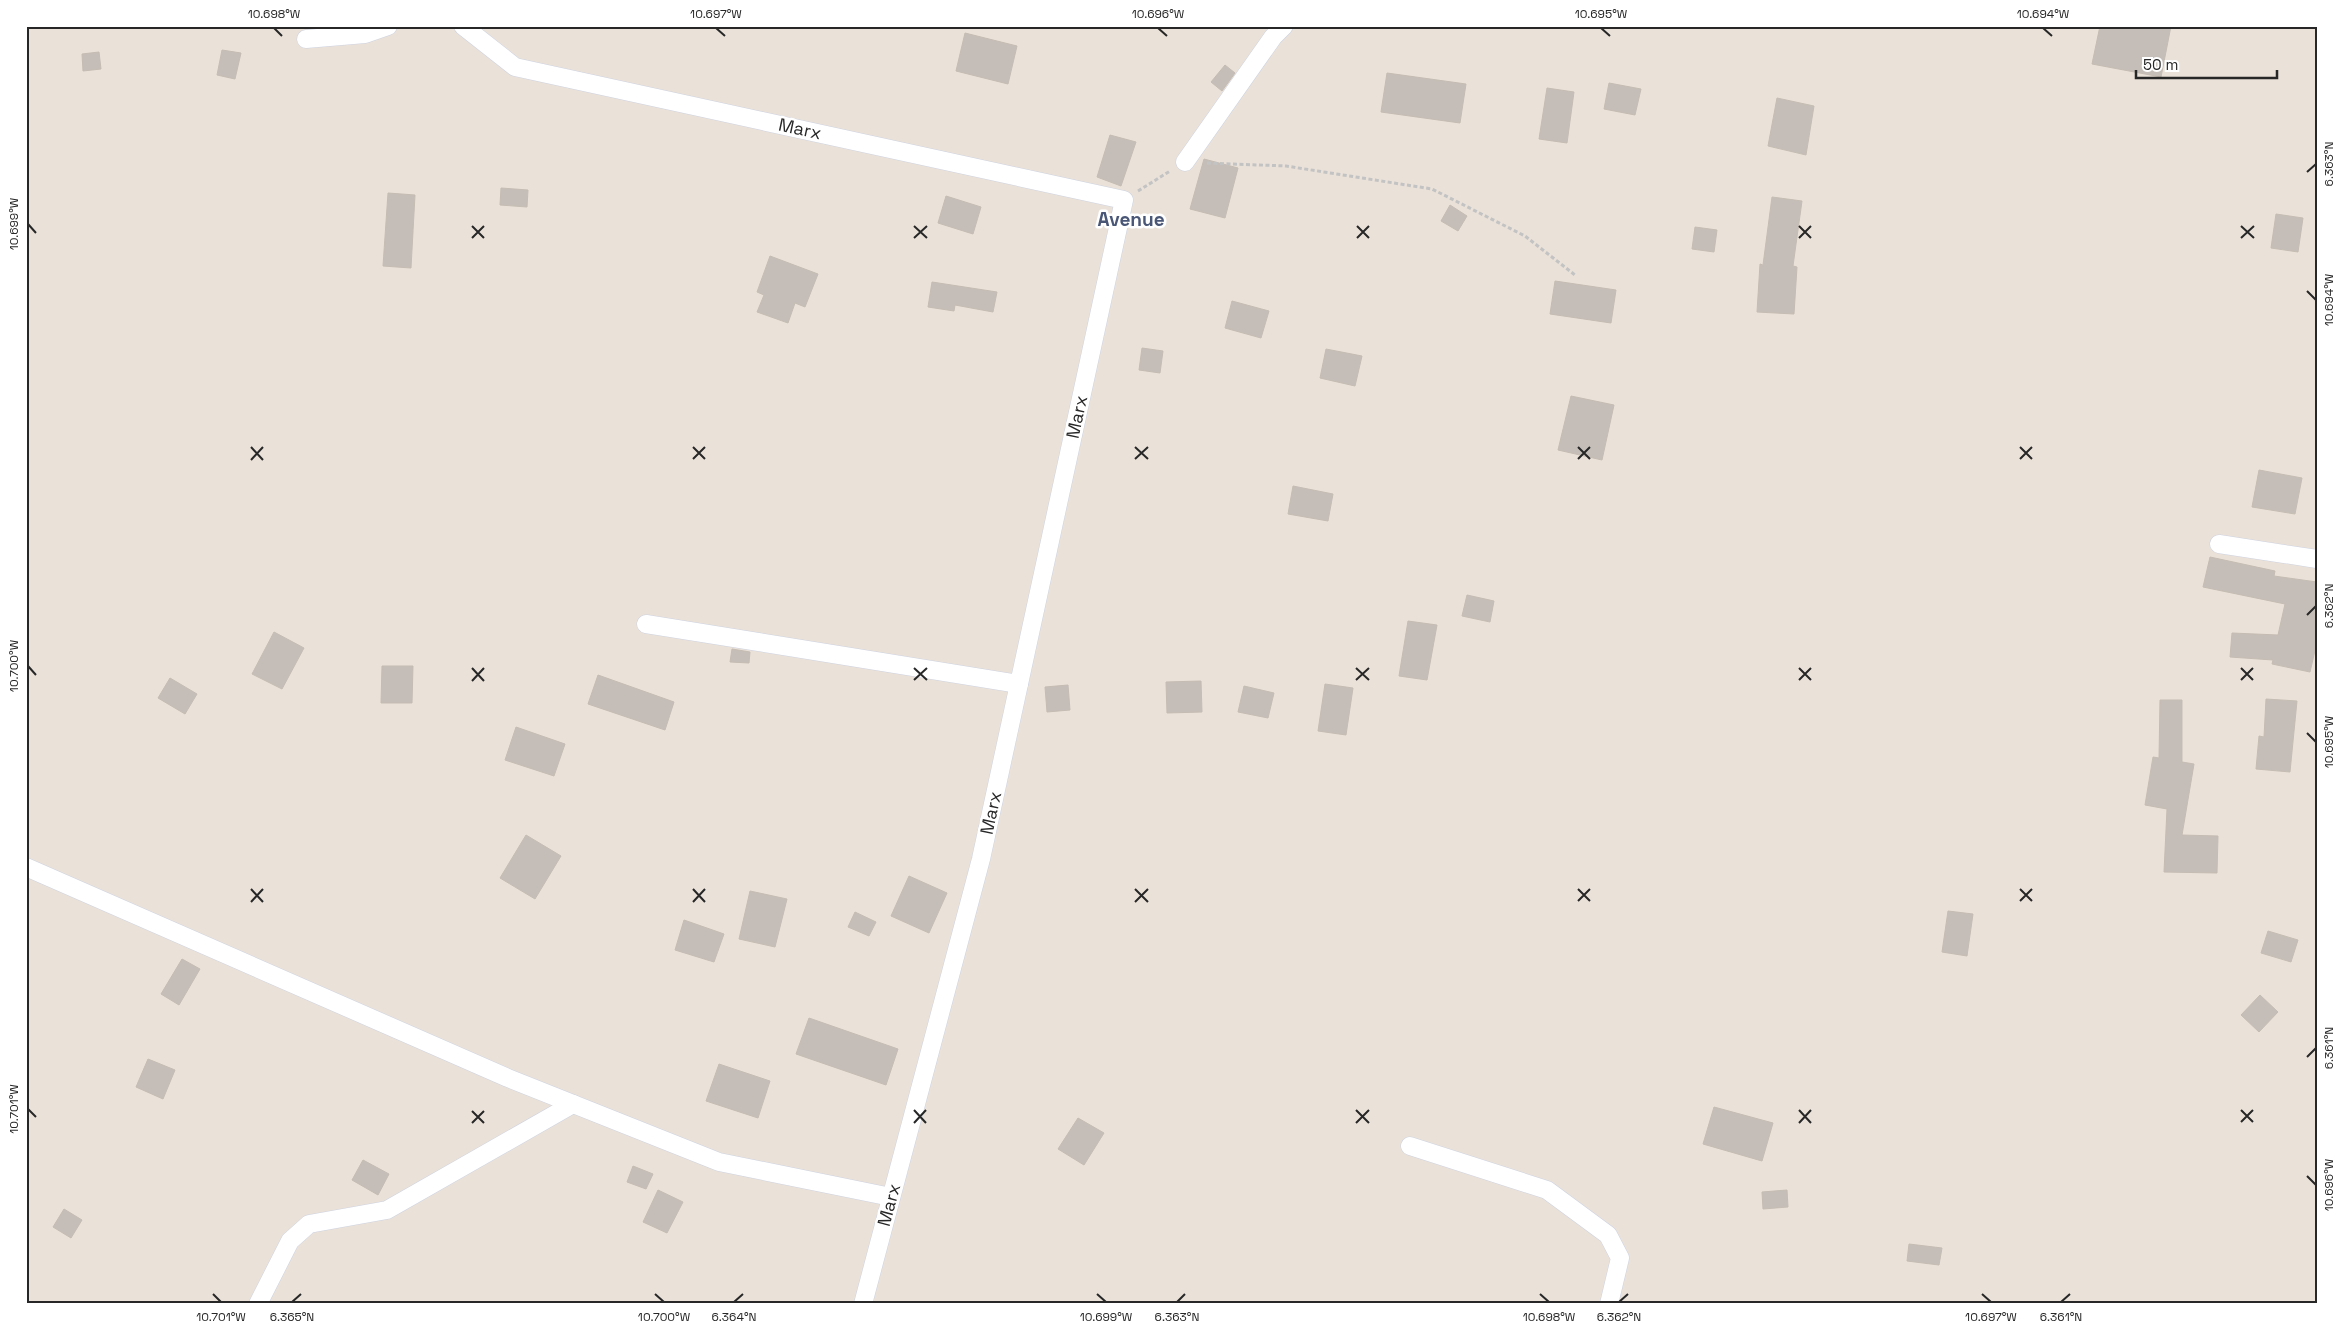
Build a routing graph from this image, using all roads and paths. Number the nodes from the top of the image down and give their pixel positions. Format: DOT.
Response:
graph roads {
  1 [pos="388,26"];
  2 [pos="463,26"];
  3 [pos="1284,26"];
  4 [pos="306,39"];
  5 [pos="1185,162"];
  6 [pos="1124,200"];
  7 [pos="1575,274"];
  8 [pos="2219,544"];
  9 [pos="2317,559"];
  10 [pos="646,624"];
  11 [pos="1019,684"];
  12 [pos="26,867"];
  13 [pos="573,1104"];
  14 [pos="1410,1146"];
  15 [pos="891,1197"];
  16 [pos="258,1304"];
  17 [pos="863,1304"];
  18 [pos="1608,1304"];
  1 -- 4 [label="street"];
  2 -- 6 [label="street, Marx"];
  3 -- 5 [label="street"];
  5 -- 6 [label="path"];
  5 -- 7 [label="path"];
  6 -- 11 [label="street, Marx"];
  8 -- 9 [label="street"];
  10 -- 11 [label="street"];
  11 -- 15 [label="street, Marx"];
  12 -- 13 [label="street"];
  13 -- 15 [label="street"];
  13 -- 16 [label="street"];
  14 -- 18 [label="street"];
  15 -- 17 [label="street, Marx"];
}
